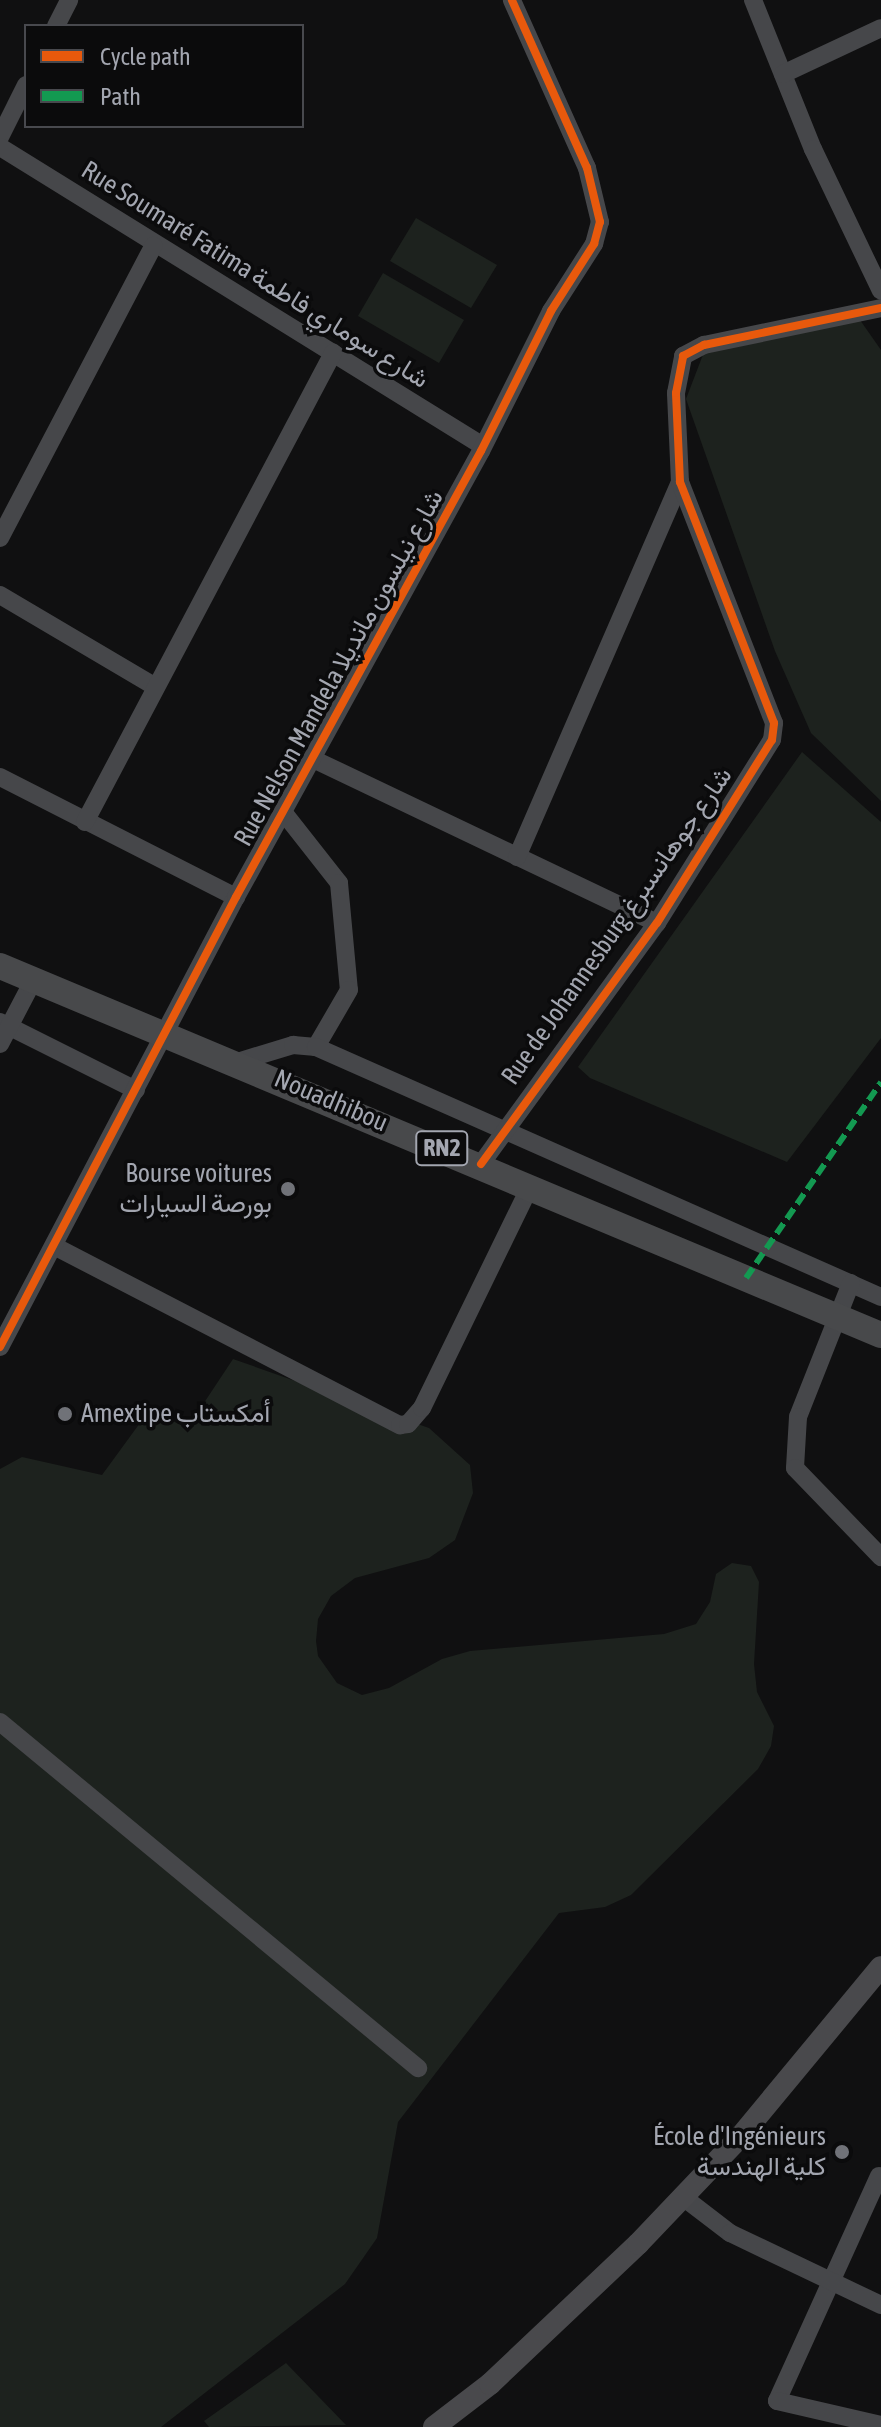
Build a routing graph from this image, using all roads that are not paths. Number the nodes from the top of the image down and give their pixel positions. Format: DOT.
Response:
graph roads {
  1 [pos="69,0"];
  2 [pos="512,0"];
  3 [pos="753,0"];
  4 [pos="57,24"];
  5 [pos="881,28"];
  6 [pos="783,74"];
  7 [pos="24,89"];
  8 [pos="0,137"];
  9 [pos="0,147"];
  10 [pos="153,246"];
  11 [pos="881,291"];
  12 [pos="881,308"];
  13 [pos="333,353"];
  14 [pos="483,446"];
  15 [pos="680,482"];
  16 [pos="0,538"];
  17 [pos="0,595"];
  18 [pos="154,686"];
  19 [pos="315,760"];
  20 [pos="0,777"];
  21 [pos="284,813"];
  22 [pos="85,822"];
  23 [pos="517,857"];
  24 [pos="236,897"];
  25 [pos="657,923"];
  26 [pos="0,966"];
  27 [pos="33,981"];
  28 [pos="5,1024"];
  29 [pos="167,1032"];
  30 [pos="0,1044"];
  31 [pos="316,1047"];
  32 [pos="237,1062"];
  33 [pos="136,1090"];
  34 [pos="504,1132"];
  35 [pos="481,1164"];
  36 [pos="530,1187"];
  37 [pos="54,1246"];
  38 [pos="851,1283"];
  39 [pos="881,1297"];
  40 [pos="835,1315"];
  41 [pos="881,1335"];
  42 [pos="0,1347"];
  43 [pos="881,1557"];
  44 [pos="0,1722"];
  45 [pos="881,1967"];
  46 [pos="418,2068"];
  47 [pos="879,2176"];
  48 [pos="683,2197"];
  49 [pos="831,2282"];
  50 [pos="881,2305"];
  51 [pos="881,2425"];
  52 [pos="434,2427"];
  1 -- 4 [label="street"];
  2 -- 14 [label="street, Rue Nelson Mandela شارع نيلسون مانديلا"];
  3 -- 6 [label="street"];
  5 -- 6 [label="street"];
  6 -- 11 [label="street"];
  7 -- 8 [label="street"];
  9 -- 10 [label="street, Rue Soumaré Fatima شارع سوماري فاطمة"];
  10 -- 13 [label="street, Rue Soumaré Fatima شارع سوماري فاطمة"];
  10 -- 16 [label="street"];
  12 -- 15 [label="street, Rue de Johannesburg شارع جوهانسبرغ"];
  13 -- 14 [label="street, Rue Soumaré Fatima شارع سوماري فاطمة"];
  13 -- 18 [label="street"];
  14 -- 19 [label="street, Rue Nelson Mandela شارع نيلسون مانديلا"];
  15 -- 23 [label="street"];
  15 -- 25 [label="street, Rue de Johannesburg شارع جوهانسبرغ"];
  17 -- 18 [label="street"];
  18 -- 22 [label="street"];
  19 -- 21 [label="street, Rue Nelson Mandela شارع نيلسون مانديلا"];
  19 -- 23 [label="street"];
  20 -- 22 [label="street"];
  21 -- 24 [label="street, Rue Nelson Mandela شارع نيلسون مانديلا"];
  21 -- 31 [label="street"];
  22 -- 24 [label="street"];
  23 -- 25 [label="street"];
  24 -- 29 [label="street, Rue Nelson Mandela شارع نيلسون مانديلا"];
  25 -- 34 [label="street, Rue de Johannesburg شارع جوهانسبرغ"];
  26 -- 27 [label="highway, Nouadhibou / RN2"];
  27 -- 28 [label="street"];
  27 -- 29 [label="highway, Nouadhibou / RN2"];
  28 -- 30 [label="street"];
  28 -- 33 [label="street"];
  29 -- 32 [label="highway, Nouadhibou / RN2"];
  29 -- 33 [label="street, Rue Nelson Mandela شارع نيلسون مانديلا"];
  31 -- 32 [label="street"];
  31 -- 34 [label="street"];
  32 -- 35 [label="highway, Nouadhibou / RN2"];
  33 -- 37 [label="street, Rue Nelson Mandela شارع نيلسون مانديلا"];
  34 -- 35 [label="street, Rue de Johannesburg شارع جوهانسبرغ"];
  34 -- 38 [label="street"];
  35 -- 36 [label="highway, Nouadhibou / RN2"];
  36 -- 37 [label="street"];
  36 -- 40 [label="highway, Nouadhibou / RN2"];
  37 -- 42 [label="street, Rue Nelson Mandela شارع نيلسون مانديلا"];
  38 -- 39 [label="street"];
  38 -- 40 [label="street"];
  40 -- 41 [label="highway, Nouadhibou / RN2"];
  40 -- 43 [label="street"];
  44 -- 46 [label="street"];
  45 -- 48 [label="main road"];
  47 -- 49 [label="street"];
  48 -- 49 [label="street"];
  48 -- 52 [label="main road"];
  49 -- 50 [label="street"];
  49 -- 51 [label="street"];
}
